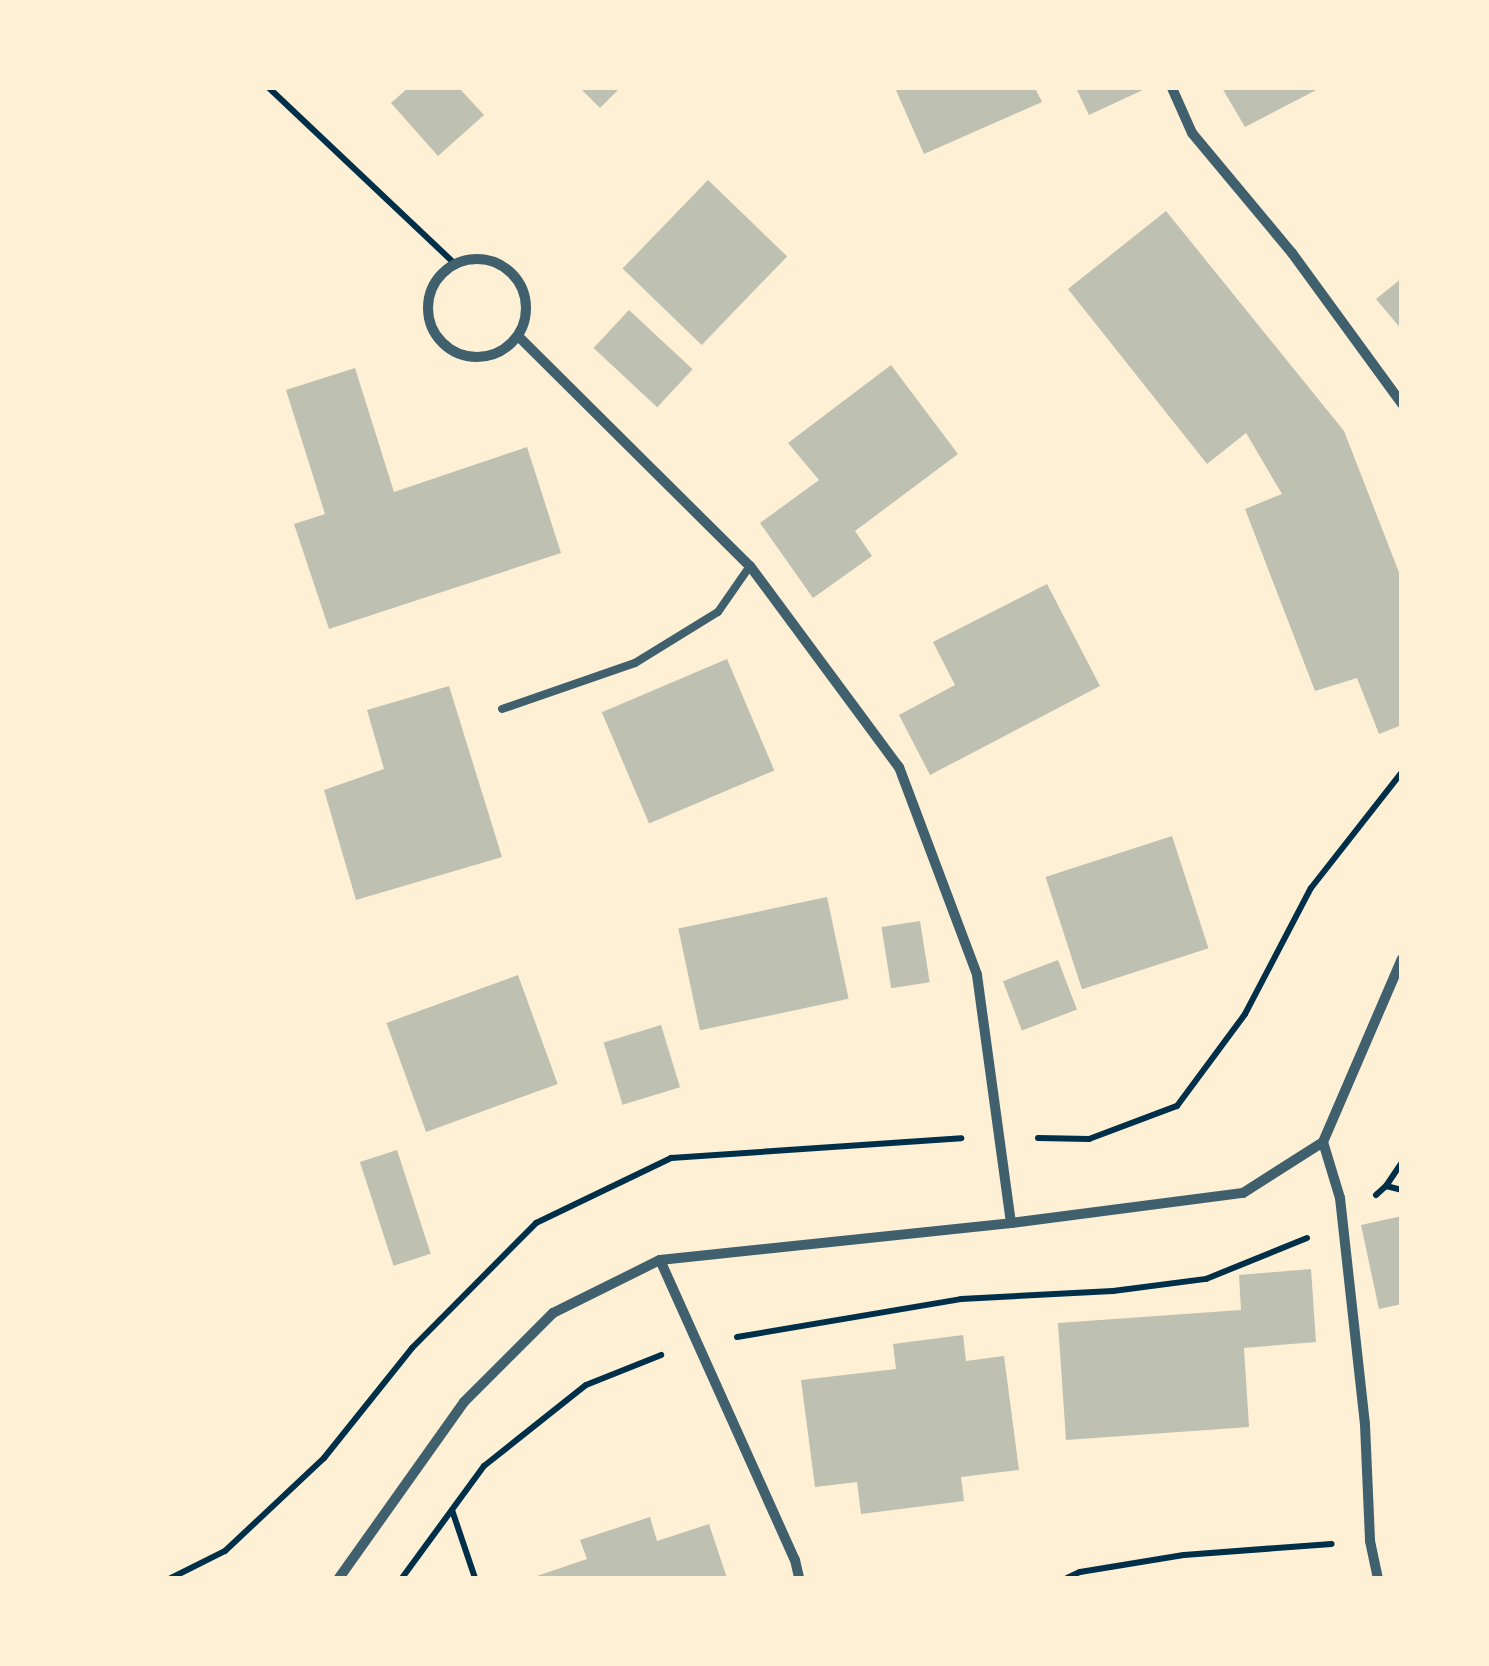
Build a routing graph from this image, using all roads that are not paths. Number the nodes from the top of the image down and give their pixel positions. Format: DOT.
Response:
graph roads {
  1 [pos="1172,88"];
  2 [pos="518,336"];
  3 [pos="1402,404"];
  4 [pos="750,566"];
  5 [pos="502,709"];
  6 [pos="1402,958"];
  7 [pos="1323,1142"];
  8 [pos="1011,1223"];
  9 [pos="660,1260"];
  10 [pos="339,1578"];
  11 [pos="798,1578"];
  12 [pos="1378,1578"];
  1 -- 3 [label="street"];
  2 -- 2 [label="street"];
  2 -- 4 [label="street"];
  4 -- 5 [label="lane"];
  4 -- 8 [label="street"];
  6 -- 7 [label="street"];
  7 -- 8 [label="street"];
  7 -- 12 [label="street"];
  8 -- 9 [label="street"];
  9 -- 10 [label="street"];
  9 -- 11 [label="street"];
}
